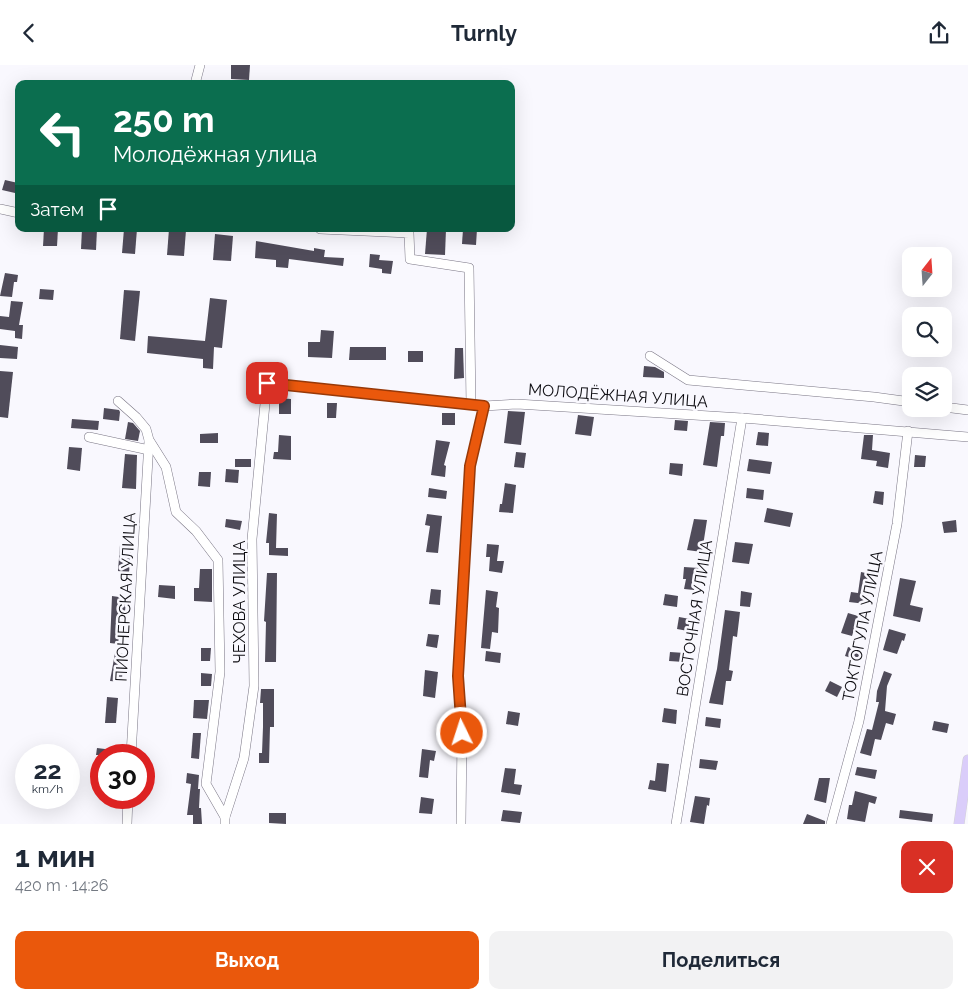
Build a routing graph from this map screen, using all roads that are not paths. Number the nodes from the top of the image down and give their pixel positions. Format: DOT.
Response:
graph roads {
  1 [pos="200,65"];
  2 [pos="196,80"];
  3 [pos="0,209"];
  4 [pos="15,212"];
  5 [pos="387,232"];
  6 [pos="650,356"];
  7 [pos="267,383"];
  8 [pos="118,401"];
  9 [pos="902,402"];
  10 [pos="471,405"];
  11 [pos="484,406"];
  12 [pos="952,408"];
  13 [pos="968,411"];
  14 [pos="742,418"];
  15 [pos="908,431"];
  16 [pos="90,437"];
  17 [pos="968,437"];
  18 [pos="149,445"];
  19 [pos="132,744"];
  20 [pos="968,760"];
  21 [pos="128,809"];
  22 [pos="225,821"];
  23 [pos="127,824"];
  24 [pos="461,824"];
  25 [pos="676,824"];
  26 [pos="831,824"];
  27 [pos="959,824"];
  1 -- 2 [label="street"];
  3 -- 4 [label="street"];
  5 -- 10 [label="street"];
  6 -- 9 [label="street"];
  7 -- 10 [label="street, МОЛОДЁЖНАЯ УЛИЦА"];
  7 -- 22 [label="street, ЧЕХОВА УЛИЦА"];
  8 -- 18 [label="street"];
  10 -- 11 [label="street, МОЛОДЁЖНАЯ УЛИЦА"];
  11 -- 14 [label="street, МОЛОДЁЖНАЯ УЛИЦА"];
  11 -- 24 [label="street"];
  12 -- 13 [label="street"];
  14 -- 15 [label="street, МОЛОДЁЖНАЯ УЛИЦА"];
  14 -- 25 [label="street, ВОСТОЧНАЯ УЛИЦА"];
  15 -- 17 [label="street, МОЛОДЁЖНАЯ УЛИЦА"];
  15 -- 26 [label="street, ТОКТОГУЛА УЛИЦА"];
  16 -- 18 [label="street"];
  18 -- 19 [label="street, ПИОНЕРСКАЯ УЛИЦА"];
  18 -- 22 [label="street"];
  20 -- 27 [label="main road"];
  21 -- 23 [label="street"];
}
